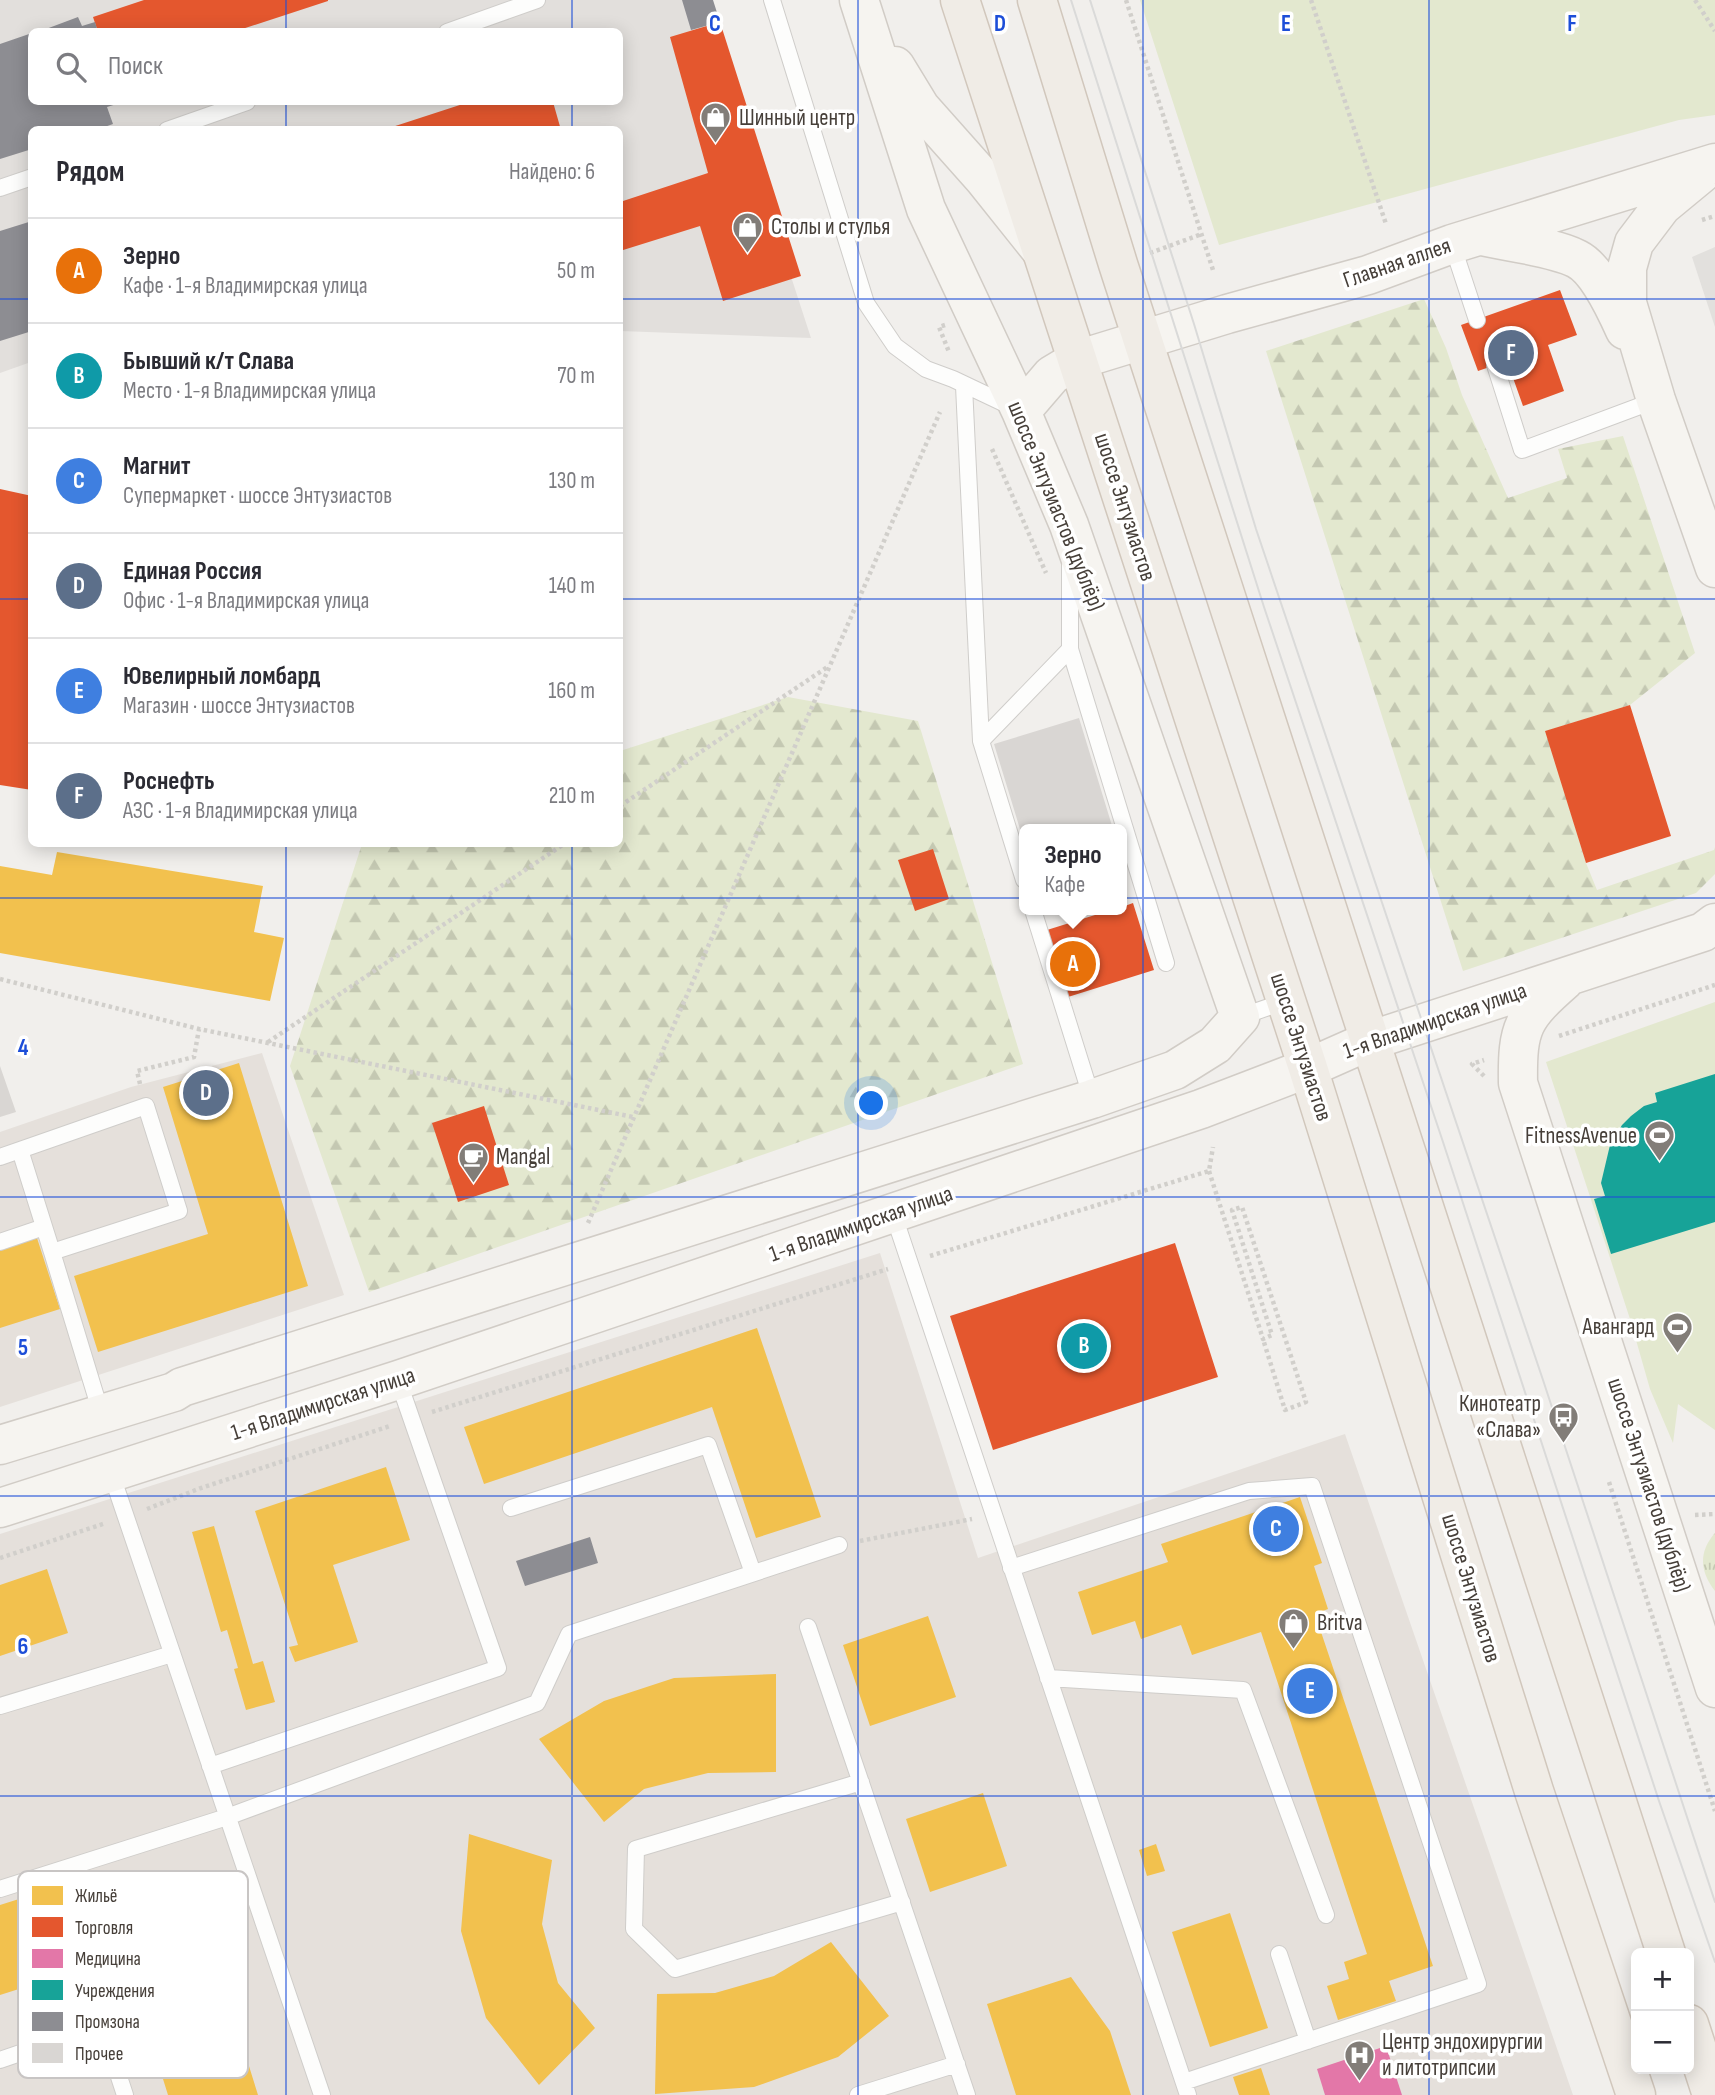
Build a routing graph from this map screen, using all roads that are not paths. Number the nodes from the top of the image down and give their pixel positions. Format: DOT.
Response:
graph roads {
  1 [pos="537,0"];
  2 [pos="772,0"];
  3 [pos="960,0"];
  4 [pos="1037,0"];
  5 [pos="862,8"];
  6 [pos="458,28"];
  7 [pos="238,105"];
  8 [pos="178,126"];
  9 [pos="1715,163"];
  10 [pos="28,178"];
  11 [pos="0,188"];
  12 [pos="1466,240"];
  13 [pos="1040,249"];
  14 [pos="1477,320"];
  15 [pos="1143,340"];
  16 [pos="1077,360"];
  17 [pos="1494,366"];
  18 [pos="958,383"];
  19 [pos="1656,400"];
  20 [pos="1021,411"];
  21 [pos="1069,526"];
  22 [pos="1715,568"];
  23 [pos="1070,649"];
  24 [pos="981,741"];
  25 [pos="1117,824"];
  26 [pos="1019,864"];
  27 [pos="1129,867"];
  28 [pos="1035,915"];
  29 [pos="1715,923"];
  30 [pos="1166,963"];
  31 [pos="1570,976"];
  32 [pos="1286,1001"];
  33 [pos="1240,1017"];
  34 [pos="1369,1041"];
  35 [pos="1308,1068"];
  36 [pos="1092,1099"];
  37 [pos="20,1150"];
  38 [pos="0,1157"];
  39 [pos="893,1213"];
  40 [pos="44,1227"];
  41 [pos="0,1242"];
  42 [pos="52,1252"];
  43 [pos="398,1380"];
  44 [pos="101,1413"];
  45 [pos="0,1445"];
  46 [pos="111,1473"];
  47 [pos="0,1508"];
  48 [pos="511,1508"];
  49 [pos="839,1545"];
  50 [pos="1011,1568"];
  51 [pos="753,1573"];
  52 [pos="807,1627"];
  53 [pos="172,1654"];
  54 [pos="1048,1678"];
  55 [pos="1715,1688"];
  56 [pos="0,1706"];
  57 [pos="210,1766"];
  58 [pos="861,1782"];
  59 [pos="227,1817"];
  60 [pos="57,1871"];
  61 [pos="245,1871"];
  62 [pos="248,1878"];
  63 [pos="18,1883"];
  64 [pos="0,1889"];
  65 [pos="902,1902"];
  66 [pos="1326,1915"];
  67 [pos="1664,1948"];
  68 [pos="1279,1954"];
  69 [pos="1694,2039"];
  70 [pos="1308,2041"];
  71 [pos="18,2054"];
  72 [pos="0,2060"];
  73 [pos="957,2064"];
  74 [pos="119,2078"];
  75 [pos="1186,2089"];
  76 [pos="125,2095"];
  77 [pos="322,2095"];
  78 [pos="858,2095"];
  79 [pos="967,2095"];
  80 [pos="1636,2095"];
  81 [pos="1712,2095"];
  1 -- 6 [label="lane"];
  2 -- 18 [label="lane"];
  3 -- 13 [label="main road, шоссе Энтузиастов"];
  4 -- 15 [label="main road"];
  5 -- 13 [label="main road"];
  5 -- 20 [label="main road, шоссе Энтузиастов (дублёр)"];
  7 -- 8 [label="lane"];
  9 -- 12 [label="main road, Главная аллея"];
  9 -- 19 [label="main road"];
  10 -- 11 [label="lane"];
  12 -- 14 [label="lane"];
  12 -- 15 [label="main road, Главная аллея"];
  12 -- 19 [label="main road"];
  13 -- 16 [label="main road, шоссе Энтузиастов"];
  15 -- 16 [label="main road, Главная аллея"];
  15 -- 34 [label="main road"];
  16 -- 20 [label="main road, Главная аллея"];
  16 -- 32 [label="main road, шоссе Энтузиастов"];
  17 -- 19 [label="lane"];
  18 -- 20 [label="lane"];
  18 -- 24 [label="lane"];
  19 -- 22 [label="main road"];
  20 -- 21 [label="main road, шоссе Энтузиастов (дублёр)"];
  21 -- 23 [label="lane"];
  21 -- 33 [label="main road, шоссе Энтузиастов (дублёр)"];
  23 -- 24 [label="lane"];
  23 -- 25 [label="lane"];
  24 -- 26 [label="lane"];
  27 -- 30 [label="lane"];
  28 -- 36 [label="lane"];
  29 -- 31 [label="main road, 1-я Владимирская улица"];
  31 -- 34 [label="main road, 1-я Владимирская улица"];
  31 -- 55 [label="main road, шоссе Энтузиастов (дублёр)"];
  32 -- 33 [label="lane"];
  32 -- 35 [label="main road, шоссе Энтузиастов"];
  33 -- 36 [label="main road, 1-я Владимирская улица"];
  34 -- 35 [label="main road, 1-я Владимирская улица"];
  34 -- 67 [label="main road"];
  35 -- 39 [label="main road, 1-я Владимирская улица"];
  35 -- 80 [label="main road, шоссе Энтузиастов"];
  36 -- 44 [label="main road, 1-я Владимирская улица"];
  37 -- 38 [label="lane"];
  37 -- 40 [label="lane"];
  37 -- 42 [label="lane"];
  39 -- 43 [label="main road, 1-я Владимирская улица"];
  39 -- 50 [label="lane"];
  40 -- 41 [label="lane"];
  40 -- 42 [label="lane"];
  42 -- 44 [label="lane"];
  43 -- 46 [label="main road, 1-я Владимирская улица"];
  43 -- 57 [label="lane"];
  44 -- 45 [label="main road, 1-я Владимирская улица"];
  46 -- 47 [label="main road, 1-я Владимирская улица"];
  46 -- 53 [label="lane"];
  48 -- 51 [label="lane"];
  49 -- 51 [label="lane"];
  50 -- 54 [label="lane"];
  50 -- 70 [label="lane"];
  51 -- 59 [label="lane"];
  52 -- 58 [label="lane"];
  53 -- 56 [label="lane"];
  53 -- 57 [label="lane"];
  54 -- 66 [label="lane"];
  54 -- 75 [label="lane"];
  57 -- 59 [label="lane"];
  58 -- 65 [label="lane"];
  58 -- 65 [label="lane"];
  59 -- 60 [label="lane"];
  59 -- 61 [label="lane"];
  62 -- 77 [label="lane"];
  63 -- 64 [label="lane"];
  65 -- 73 [label="lane"];
  68 -- 70 [label="lane"];
  69 -- 81 [label="main road"];
  70 -- 75 [label="lane"];
  71 -- 72 [label="lane"];
  73 -- 78 [label="lane"];
  73 -- 79 [label="lane"];
  74 -- 76 [label="lane"];
}
